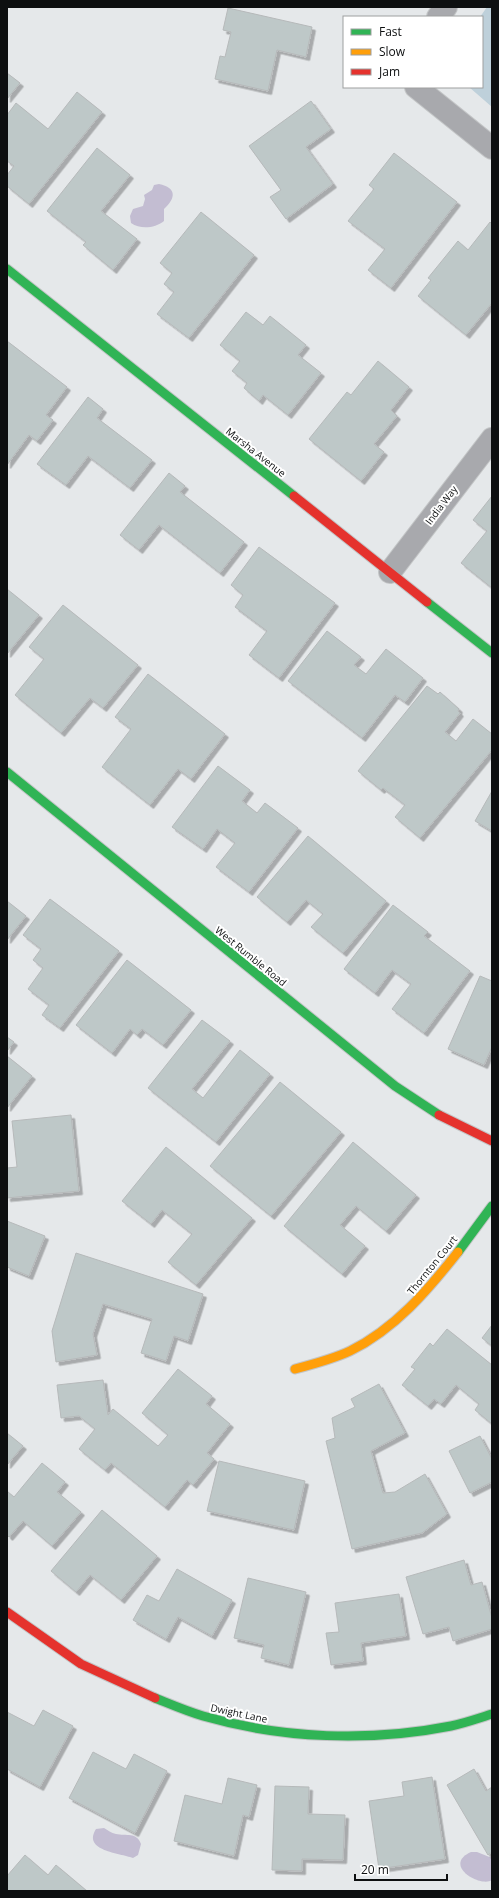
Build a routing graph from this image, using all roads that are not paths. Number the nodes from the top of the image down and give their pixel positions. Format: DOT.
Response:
graph roads {
  1 [pos="446,7"];
  2 [pos="439,16"];
  3 [pos="417,88"];
  4 [pos="492,148"];
  5 [pos="7,268"];
  6 [pos="492,439"];
  7 [pos="390,572"];
  8 [pos="492,653"];
  9 [pos="7,772"];
  10 [pos="492,1141"];
  11 [pos="492,1206"];
  12 [pos="295,1369"];
  13 [pos="7,1612"];
  14 [pos="492,1714"];
  1 -- 2 [label="street"];
  3 -- 4 [label="street"];
  5 -- 7 [label="street, Marsha Avenue"];
  6 -- 7 [label="street, India Way"];
  7 -- 8 [label="street, Marsha Avenue"];
  9 -- 10 [label="street, West Rumble Road"];
  11 -- 12 [label="street, Thornton Court"];
  13 -- 14 [label="street, Dwight Lane"];
}
